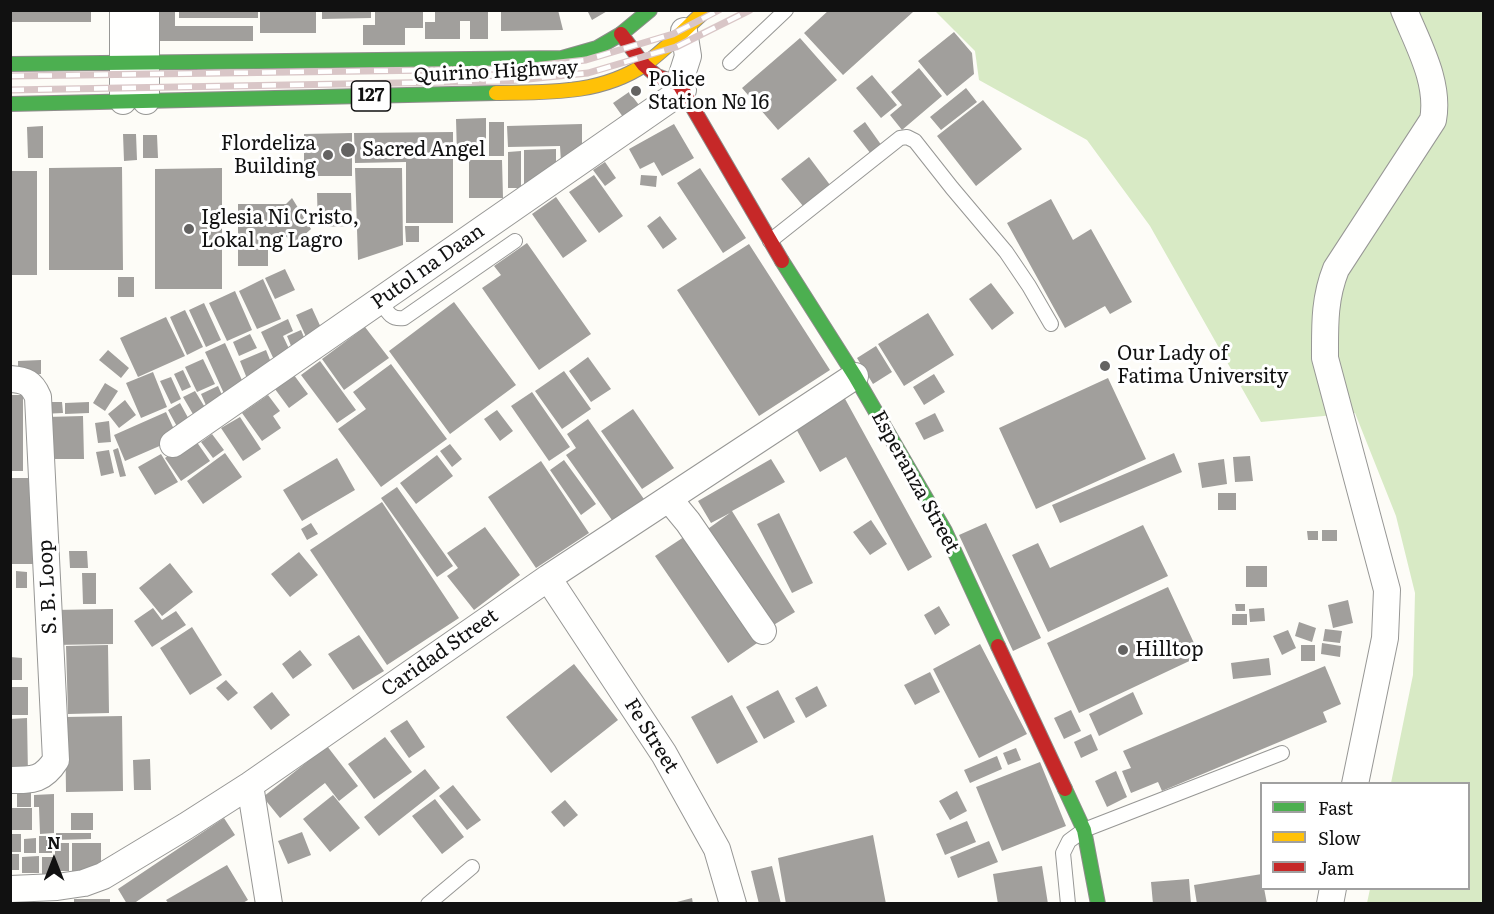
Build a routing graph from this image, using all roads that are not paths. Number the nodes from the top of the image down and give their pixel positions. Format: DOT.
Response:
graph roads {
  1 [pos="123,10"];
  2 [pos="146,10"];
  3 [pos="650,10"];
  4 [pos="706,10"];
  5 [pos="1404,10"];
  6 [pos="783,12"];
  7 [pos="684,31"];
  8 [pos="621,34"];
  9 [pos="134,62"];
  10 [pos="729,63"];
  11 [pos="10,64"];
  12 [pos="644,65"];
  13 [pos="681,87"];
  14 [pos="135,101"];
  15 [pos="10,104"];
  16 [pos="515,242"];
  17 [pos="770,242"];
  18 [pos="380,300"];
  19 [pos="1051,324"];
  20 [pos="855,376"];
  21 [pos="10,379"];
  22 [pos="173,444"];
  23 [pos="669,499"];
  24 [pos="548,578"];
  25 [pos="763,631"];
  26 [pos="1282,753"];
  27 [pos="10,780"];
  28 [pos="1355,782"];
  29 [pos="250,785"];
  30 [pos="1084,830"];
  31 [pos="472,867"];
  32 [pos="10,889"];
  33 [pos="57,895"];
  34 [pos="269,903"];
  35 [pos="428,903"];
  36 [pos="733,903"];
  37 [pos="1068,903"];
  38 [pos="1098,903"];
  1 -- 9 [label="street"];
  2 -- 9 [label="street"];
  3 -- 8 [label="main road, Quirino Highway / 127"];
  4 -- 7 [label="main road, Quirino Highway / 127"];
  5 -- 28 [label="street"];
  6 -- 10 [label="lane"];
  7 -- 12 [label="main road, Quirino Highway / 127"];
  7 -- 13 [label="street"];
  8 -- 9 [label="main road, Quirino Highway / 127"];
  8 -- 12 [label="main road"];
  9 -- 11 [label="main road, Quirino Highway / 127"];
  9 -- 14 [label="street"];
  12 -- 13 [label="main road"];
  12 -- 14 [label="main road, Quirino Highway / 127"];
  13 -- 17 [label="main road, Esperanza Street"];
  13 -- 18 [label="street, Putol na Daan"];
  14 -- 15 [label="main road, Quirino Highway / 127"];
  16 -- 18 [label="lane"];
  17 -- 19 [label="lane"];
  17 -- 20 [label="main road, Esperanza Street"];
  18 -- 22 [label="street, Putol na Daan"];
  20 -- 23 [label="street, Caridad Street"];
  20 -- 30 [label="main road, Esperanza Street"];
  21 -- 27 [label="street, S. B. Loop"];
  23 -- 24 [label="street, Caridad Street"];
  23 -- 25 [label="street"];
  24 -- 29 [label="street, Caridad Street"];
  24 -- 36 [label="street, Fe Street"];
  26 -- 30 [label="lane"];
  29 -- 33 [label="street, Caridad Street"];
  29 -- 34 [label="street"];
  30 -- 37 [label="lane"];
  30 -- 38 [label="main road, Esperanza Street"];
  31 -- 35 [label="lane"];
  32 -- 33 [label="street, Caridad Street"];
}
